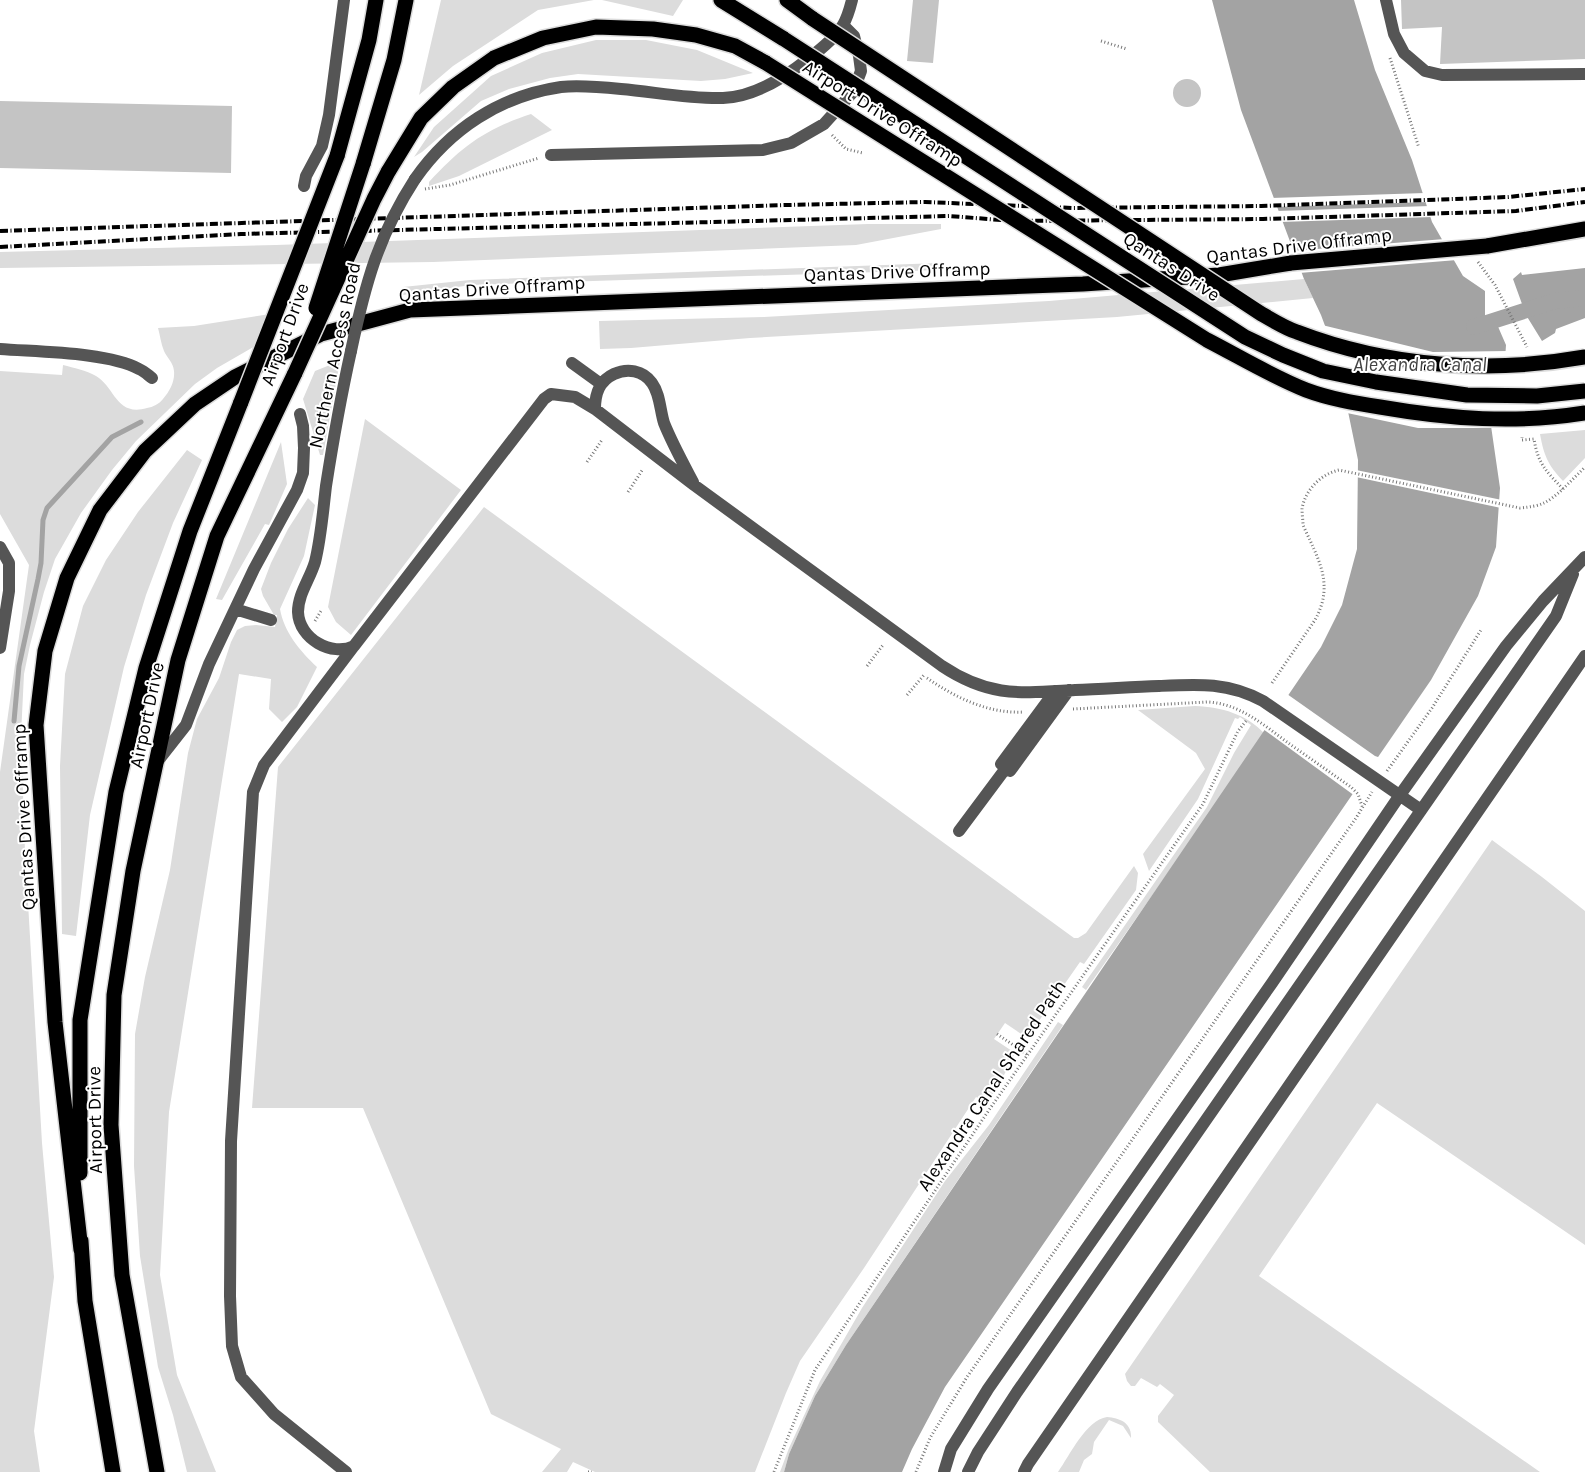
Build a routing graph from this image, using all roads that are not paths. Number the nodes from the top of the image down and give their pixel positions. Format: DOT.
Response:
graph roads {
  1 [pos="344,0"];
  2 [pos="376,0"];
  3 [pos="406,0"];
  4 [pos="721,0"];
  5 [pos="736,0"];
  6 [pos="787,0"];
  7 [pos="792,0"];
  8 [pos="852,0"];
  9 [pos="1386,0"];
  10 [pos="813,20"];
  11 [pos="843,25"];
  12 [pos="784,39"];
  13 [pos="1584,74"];
  14 [pos="552,154"];
  15 [pos="304,186"];
  16 [pos="1585,229"];
  17 [pos="0,349"];
  18 [pos="1585,357"];
  19 [pos="572,363"];
  20 [pos="295,373"];
  21 [pos="152,378"];
  22 [pos="601,384"];
  23 [pos="1585,391"];
  24 [pos="595,409"];
  25 [pos="1585,413"];
  26 [pos="300,414"];
  27 [pos="694,485"];
  28 [pos="0,547"];
  29 [pos="1585,557"];
  30 [pos="1576,568"];
  31 [pos="235,609"];
  32 [pos="3,617"];
  33 [pos="271,620"];
  34 [pos="354,646"];
  35 [pos="0,648"];
  36 [pos="1585,656"];
  37 [pos="1069,690"];
  38 [pos="1055,691"];
  39 [pos="156,764"];
  40 [pos="1006,767"];
  41 [pos="1400,795"];
  42 [pos="1421,810"];
  43 [pos="959,831"];
  44 [pos="80,1250"];
  45 [pos="113,1472"];
  46 [pos="157,1472"];
  47 [pos="346,1472"];
  48 [pos="944,1472"];
  49 [pos="968,1472"];
  50 [pos="1024,1472"];
  1 -- 15 [label="street"];
  2 -- 44 [label="highway, Airport Drive, bridge"];
  3 -- 20 [label="highway, Airport Drive, bridge"];
  4 -- 12 [label="highway"];
  5 -- 12 [label="highway"];
  6 -- 10 [label="highway"];
  7 -- 10 [label="highway"];
  8 -- 11 [label="street, Northern Access Road"];
  9 -- 13 [label="street"];
  10 -- 18 [label="highway, Qantas Drive, bridge"];
  11 -- 14 [label="street"];
  11 -- 34 [label="street, Northern Access Road, bridge"];
  12 -- 23 [label="highway, Qantas Drive, bridge"];
  16 -- 44 [label="highway, Qantas Drive Offramp, bridge"];
  17 -- 21 [label="street"];
  19 -- 22 [label="street"];
  20 -- 25 [label="highway, Airport Drive Offramp, bridge"];
  20 -- 39 [label="highway, Airport Drive"];
  22 -- 24 [label="street"];
  22 -- 27 [label="street"];
  24 -- 27 [label="street"];
  24 -- 34 [label="street"];
  26 -- 31 [label="street"];
  27 -- 38 [label="street"];
  28 -- 32 [label="street"];
  29 -- 30 [label="street"];
  30 -- 41 [label="street"];
  30 -- 42 [label="street"];
  31 -- 33 [label="street"];
  31 -- 39 [label="street"];
  32 -- 35 [label="street"];
  34 -- 47 [label="street"];
  36 -- 50 [label="street"];
  37 -- 38 [label="street"];
  37 -- 40 [label="street"];
  37 -- 41 [label="street"];
  38 -- 40 [label="street"];
  39 -- 46 [label="highway, Airport Drive"];
  40 -- 43 [label="street"];
  41 -- 42 [label="street"];
  41 -- 48 [label="street"];
  42 -- 49 [label="street"];
  44 -- 45 [label="highway, Airport Drive"];
}
